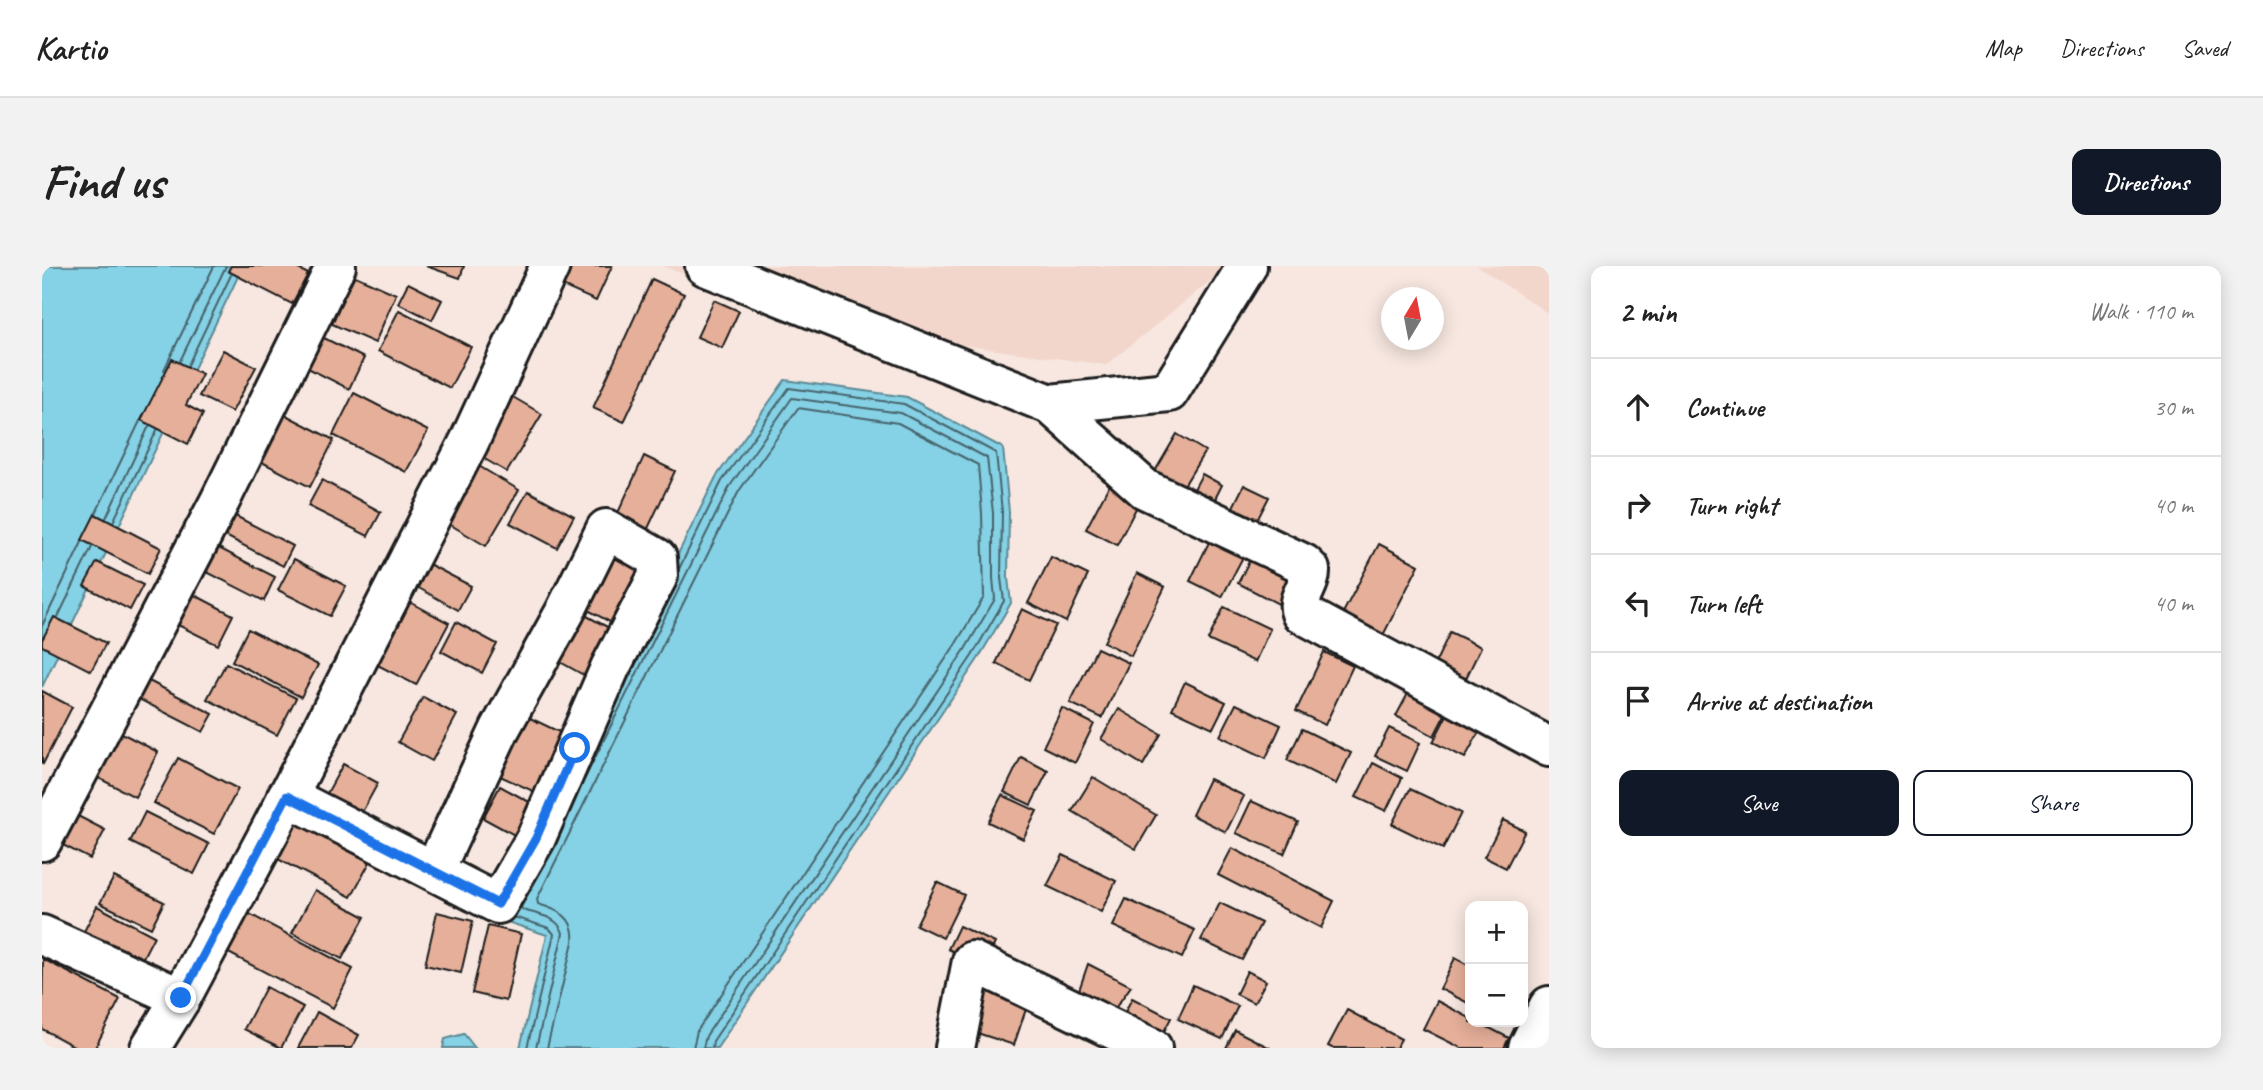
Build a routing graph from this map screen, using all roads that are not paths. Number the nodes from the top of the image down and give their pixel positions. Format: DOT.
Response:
graph roads {
  1 [pos="336,266"];
  2 [pos="550,266"];
  3 [pos="705,266"];
  4 [pos="1247,266"];
  5 [pos="1050,404"];
  6 [pos="1549,747"];
  7 [pos="287,796"];
  8 [pos="42,841"];
  9 [pos="434,871"];
  10 [pos="42,935"];
  11 [pos="181,998"];
  12 [pos="1549,1006"];
  13 [pos="150,1048"];
  14 [pos="955,1048"];
  15 [pos="1152,1048"];
  16 [pos="1528,1048"];
  1 -- 8 [label="street"];
  2 -- 7 [label="street"];
  3 -- 5 [label="street"];
  4 -- 5 [label="street"];
  5 -- 6 [label="street"];
  7 -- 9 [label="street"];
  7 -- 11 [label="street"];
  9 -- 9 [label="street"];
  10 -- 11 [label="street"];
  11 -- 13 [label="street"];
  12 -- 16 [label="street"];
  14 -- 15 [label="street"];
}
